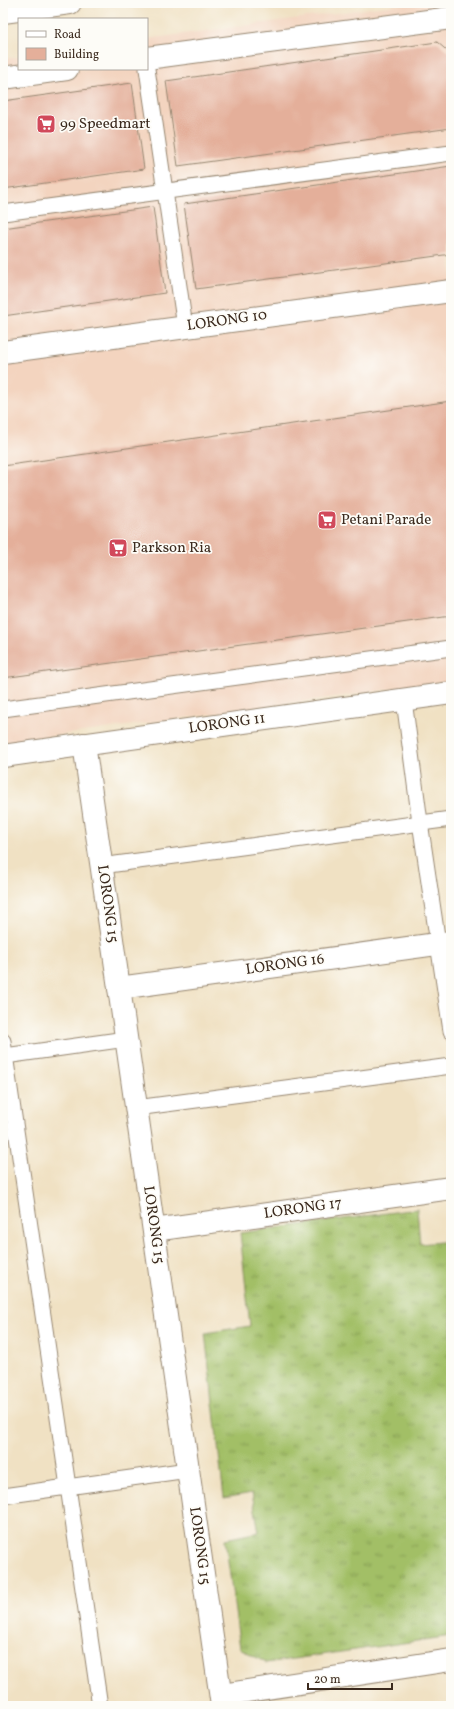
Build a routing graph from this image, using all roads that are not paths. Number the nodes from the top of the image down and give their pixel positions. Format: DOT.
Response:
graph roads {
  1 [pos="70,3"];
  2 [pos="3,12"];
  3 [pos="451,18"];
  4 [pos="148,58"];
  5 [pos="61,70"];
  6 [pos="147,70"];
  7 [pos="3,78"];
  8 [pos="451,153"];
  9 [pos="166,191"];
  10 [pos="3,213"];
  11 [pos="451,291"];
  12 [pos="186,327"];
  13 [pos="3,352"];
  14 [pos="451,648"];
  15 [pos="451,693"];
  16 [pos="404,700"];
  17 [pos="3,709"];
  18 [pos="84,744"];
  19 [pos="3,756"];
  20 [pos="451,819"];
  21 [pos="420,822"];
  22 [pos="101,866"];
  23 [pos="445,943"];
  24 [pos="119,988"];
  25 [pos="451,1031"];
  26 [pos="126,1039"];
  27 [pos="4,1048"];
  28 [pos="451,1066"];
  29 [pos="136,1108"];
  30 [pos="451,1188"];
  31 [pos="154,1230"];
  32 [pos="188,1470"];
  33 [pos="68,1487"];
  34 [pos="3,1496"];
  35 [pos="451,1660"];
  36 [pos="222,1700"];
  37 [pos="100,1706"];
  1 -- 2 [label="street"];
  3 -- 4 [label="street"];
  5 -- 7 [label="street"];
  6 -- 9 [label="lane"];
  8 -- 9 [label="lane"];
  9 -- 10 [label="lane"];
  9 -- 12 [label="lane"];
  11 -- 12 [label="street, LORONG 10"];
  12 -- 13 [label="street, LORONG 10"];
  14 -- 17 [label="lane"];
  15 -- 16 [label="street, LORONG 11"];
  16 -- 18 [label="street, LORONG 11"];
  16 -- 21 [label="lane"];
  18 -- 19 [label="street, LORONG 11"];
  18 -- 22 [label="street, LORONG 15"];
  20 -- 21 [label="lane"];
  21 -- 22 [label="lane"];
  21 -- 23 [label="lane"];
  22 -- 24 [label="street, LORONG 15"];
  23 -- 24 [label="street, LORONG 16"];
  23 -- 25 [label="lane"];
  24 -- 26 [label="street, LORONG 15"];
  26 -- 27 [label="lane"];
  26 -- 29 [label="street, LORONG 15"];
  27 -- 33 [label="lane"];
  28 -- 29 [label="lane"];
  29 -- 31 [label="street, LORONG 15"];
  30 -- 31 [label="street, LORONG 17"];
  31 -- 32 [label="street, LORONG 15"];
  32 -- 33 [label="lane"];
  32 -- 36 [label="street, LORONG 15"];
  33 -- 34 [label="lane"];
  33 -- 37 [label="lane"];
  35 -- 36 [label="street"];
}
